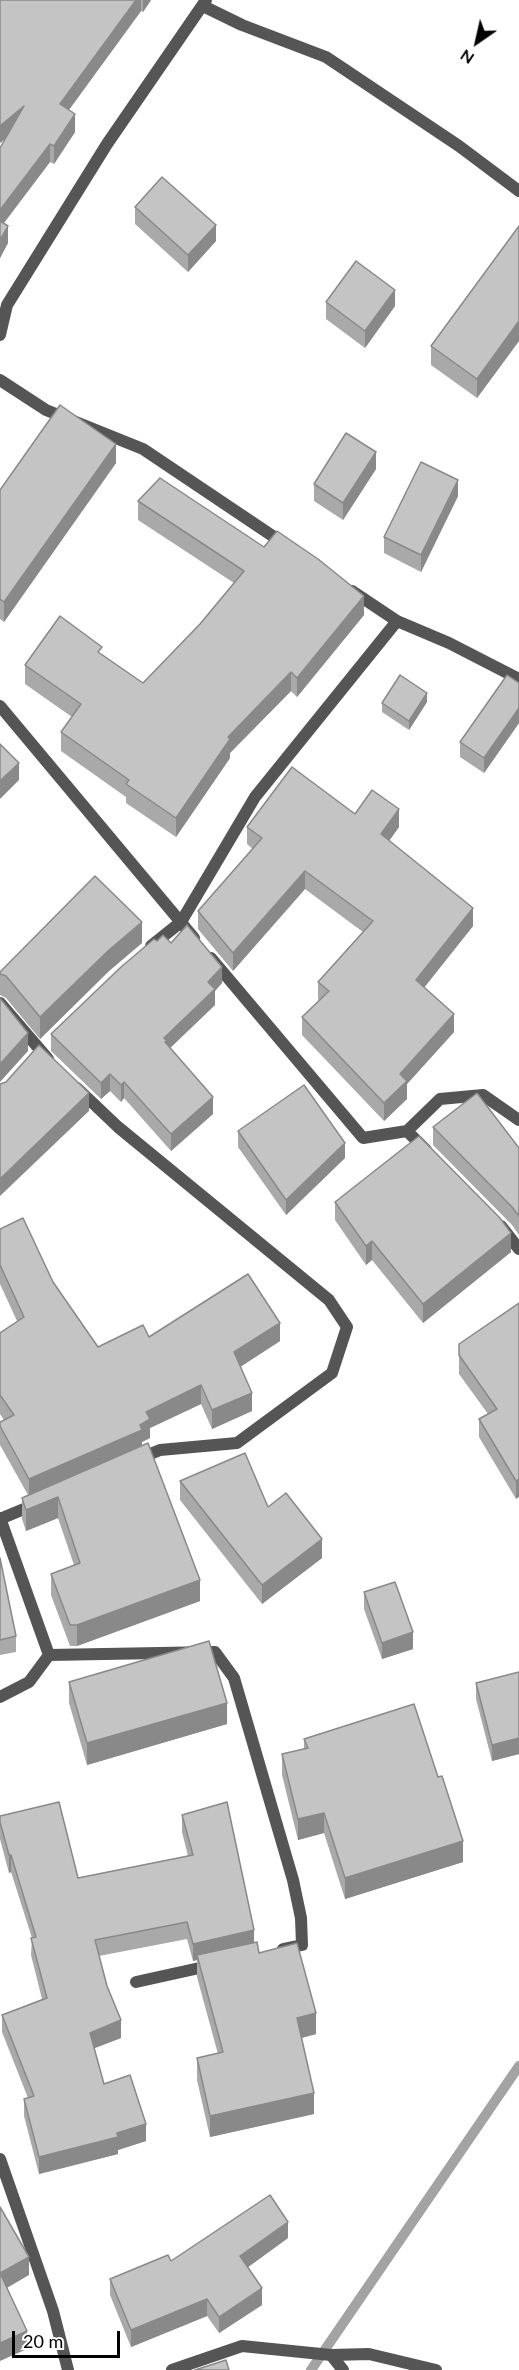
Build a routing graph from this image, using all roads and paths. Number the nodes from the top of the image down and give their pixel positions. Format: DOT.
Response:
graph roads {
  1 [pos="204,3"];
  2 [pos="519,190"];
  3 [pos="0,335"];
  4 [pos="0,380"];
  5 [pos="294,550"];
  6 [pos="341,584"];
  7 [pos="397,621"];
  8 [pos="519,680"];
  9 [pos="0,706"];
  10 [pos="181,922"];
  11 [pos="140,956"];
  12 [pos="0,1003"];
  13 [pos="55,1066"];
  14 [pos="70,1081"];
  15 [pos="519,1120"];
  16 [pos="408,1131"];
  17 [pos="432,1156"];
  18 [pos="490,1215"];
  19 [pos="519,1249"];
  20 [pos="128,1464"];
  21 [pos="43,1501"];
  22 [pos="0,1519"];
  23 [pos="49,1655"];
  24 [pos="0,1697"];
  25 [pos="269,1953"];
  26 [pos="225,1962"];
  27 [pos="136,1982"];
  28 [pos="0,2159"];
  29 [pos="331,2355"];
  30 [pos="68,2370"];
  31 [pos="172,2370"];
  32 [pos="342,2370"];
  33 [pos="436,2370"];
  1 -- 2 [label="street"];
  1 -- 3 [label="street"];
  4 -- 5 [label="street"];
  6 -- 7 [label="street"];
  7 -- 8 [label="street"];
  7 -- 10 [label="street"];
  9 -- 10 [label="street"];
  10 -- 11 [label="street"];
  10 -- 16 [label="street"];
  12 -- 13 [label="street"];
  14 -- 20 [label="street"];
  15 -- 16 [label="street"];
  16 -- 17 [label="street"];
  18 -- 19 [label="street"];
  21 -- 22 [label="street"];
  22 -- 23 [label="street"];
  23 -- 24 [label="street"];
  23 -- 25 [label="street"];
  26 -- 27 [label="street"];
  28 -- 30 [label="street"];
  29 -- 31 [label="street"];
  29 -- 32 [label="street"];
  29 -- 33 [label="street"];
}
